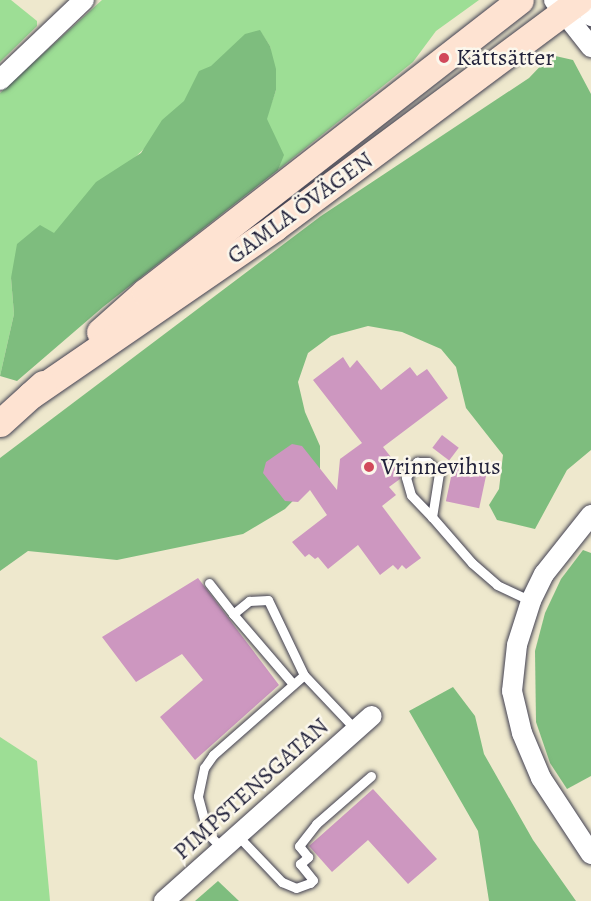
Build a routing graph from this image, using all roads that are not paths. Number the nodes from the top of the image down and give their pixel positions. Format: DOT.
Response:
graph roads {
  1 [pos="84,0"];
  2 [pos="520,0"];
  3 [pos="569,3"];
  4 [pos="591,15"];
  5 [pos="591,47"];
  6 [pos="0,80"];
  7 [pos="31,395"];
  8 [pos="0,423"];
  9 [pos="591,515"];
  10 [pos="432,517"];
  11 [pos="209,583"];
  12 [pos="531,601"];
  13 [pos="233,614"];
  14 [pos="304,675"];
  15 [pos="293,684"];
  16 [pos="372,716"];
  17 [pos="356,730"];
  18 [pos="371,776"];
  19 [pos="238,836"];
  20 [pos="223,849"];
  21 [pos="591,854"];
  22 [pos="165,901"];
  1 -- 6 [label="street"];
  2 -- 7 [label="main road, GAMLA ÖVÄGEN"];
  3 -- 4 [label="street"];
  3 -- 5 [label="street"];
  3 -- 7 [label="main road, GAMLA ÖVÄGEN"];
  7 -- 8 [label="main road, GAMLA ÖVÄGEN"];
  9 -- 12 [label="street"];
  10 -- 10 [label="lane"];
  10 -- 12 [label="lane"];
  11 -- 13 [label="lane"];
  12 -- 21 [label="street"];
  13 -- 14 [label="lane"];
  13 -- 15 [label="lane"];
  14 -- 15 [label="lane"];
  14 -- 17 [label="lane"];
  15 -- 20 [label="lane"];
  16 -- 17 [label="street, PIMPSTENSGATAN"];
  17 -- 19 [label="street, PIMPSTENSGATAN"];
  18 -- 19 [label="lane"];
  19 -- 20 [label="street, PIMPSTENSGATAN"];
  20 -- 22 [label="street, PIMPSTENSGATAN"];
}
